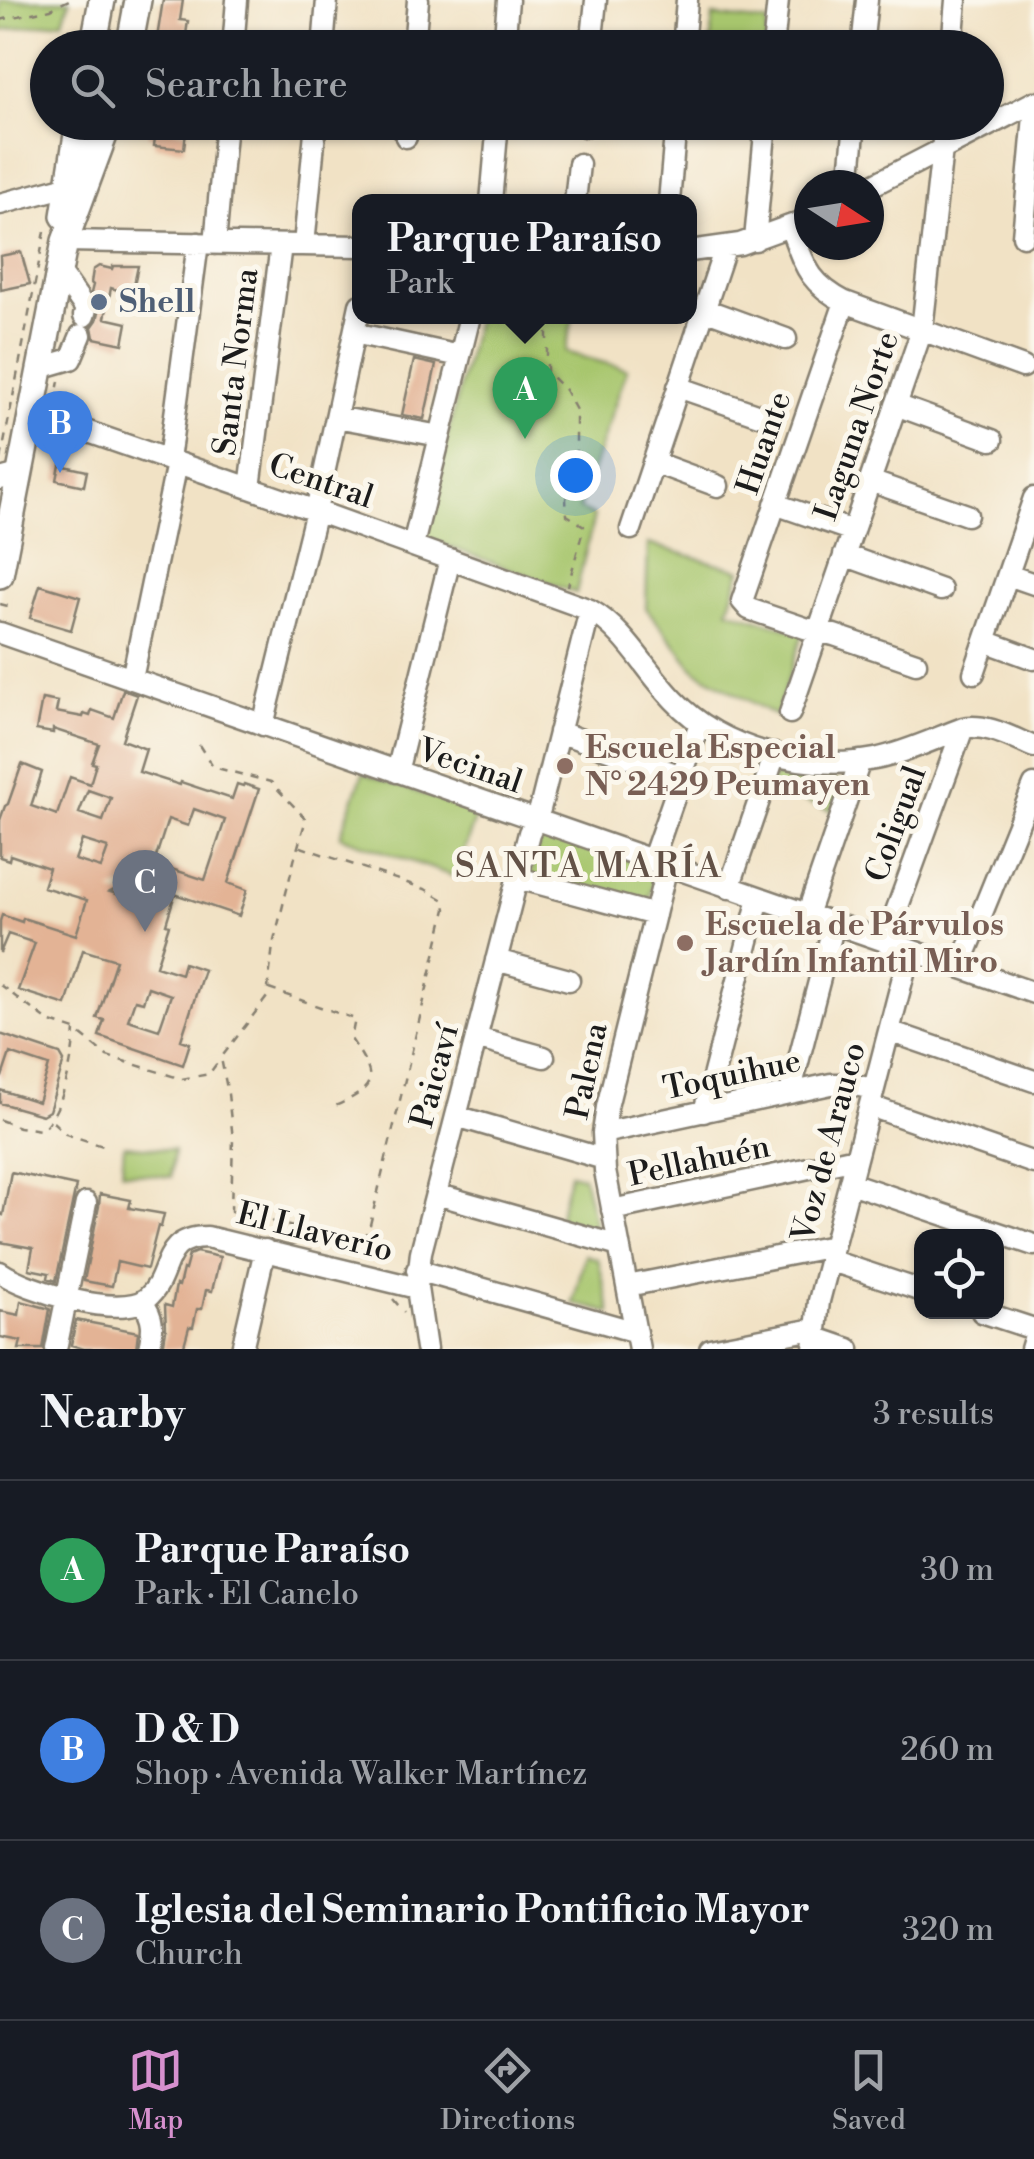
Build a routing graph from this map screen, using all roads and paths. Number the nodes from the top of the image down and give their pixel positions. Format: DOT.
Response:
graph roads {
  1 [pos="69,0"];
  2 [pos="102,0"];
  3 [pos="138,0"];
  4 [pos="237,0"];
  5 [pos="328,0"];
  6 [pos="418,0"];
  7 [pos="508,0"];
  8 [pos="596,0"];
  9 [pos="687,0"];
  10 [pos="778,0"];
  11 [pos="867,0"];
  12 [pos="956,0"];
  13 [pos="0,20"];
  14 [pos="96,30"];
  15 [pos="132,30"];
  16 [pos="234,30"];
  17 [pos="325,30"];
  18 [pos="415,30"];
  19 [pos="506,30"];
  20 [pos="594,30"];
  21 [pos="684,30"];
  22 [pos="775,30"];
  23 [pos="864,30"];
  24 [pos="954,30"];
  25 [pos="1034,102"];
  26 [pos="1034,116"];
  27 [pos="1004,117"];
  28 [pos="77,140"];
  29 [pos="100,140"];
  30 [pos="223,140"];
  31 [pos="314,140"];
  32 [pos="496,140"];
  33 [pos="674,140"];
  34 [pos="764,140"];
  35 [pos="853,140"];
  36 [pos="944,140"];
  37 [pos="960,140"];
  38 [pos="943,149"];
  39 [pos="579,164"];
  40 [pos="850,170"];
  41 [pos="884,179"];
  42 [pos="68,186"];
  43 [pos="492,194"];
  44 [pos="576,194"];
  45 [pos="670,194"];
  46 [pos="0,204"];
  47 [pos="794,225"];
  48 [pos="55,235"];
  49 [pos="1022,236"];
  50 [pos="756,240"];
  51 [pos="206,244"];
  52 [pos="281,245"];
  53 [pos="304,245"];
  54 [pos="352,246"];
  55 [pos="725,248"];
  56 [pos="697,250"];
  57 [pos="809,260"];
  58 [pos="59,271"];
  59 [pos="845,302"];
  60 [pos="704,310"];
  61 [pos="356,324"];
  62 [pos="468,324"];
  63 [pos="547,324"];
  64 [pos="922,330"];
  65 [pos="354,333"];
  66 [pos="786,339"];
  67 [pos="460,356"];
  68 [pos="51,365"];
  69 [pos="1023,367"];
  70 [pos="678,387"];
  71 [pos="896,405"];
  72 [pos="42,416"];
  73 [pos="759,416"];
  74 [pos="336,417"];
  75 [pos="440,436"];
  76 [pos="992,440"];
  77 [pos="173,461"];
  78 [pos="653,462"];
  79 [pos="5,472"];
  80 [pos="870,480"];
  81 [pos="718,486"];
  82 [pos="250,488"];
  83 [pos="775,504"];
  84 [pos="1033,504"];
  85 [pos="316,511"];
  86 [pos="967,515"];
  87 [pos="631,529"];
  88 [pos="853,531"];
  89 [pos="413,546"];
  90 [pos="844,555"];
  91 [pos="450,559"];
  92 [pos="0,574"];
  93 [pos="1008,574"];
  94 [pos="1034,584"];
  95 [pos="942,590"];
  96 [pos="564,600"];
  97 [pos="0,604"];
  98 [pos="15,608"];
  99 [pos="590,610"];
  100 [pos="818,631"];
  101 [pos="0,632"];
  102 [pos="985,641"];
  103 [pos="1034,659"];
  104 [pos="916,663"];
  105 [pos="974,672"];
  106 [pos="132,679"];
  107 [pos="790,713"];
  108 [pos="700,723"];
  109 [pos="263,725"];
  110 [pos="963,728"];
  111 [pos="559,732"];
  112 [pos="199,745"];
  113 [pos="1034,747"];
  114 [pos="776,754"];
  115 [pos="860,761"];
  116 [pos="397,772"];
  117 [pos="682,776"];
  118 [pos="1034,785"];
  119 [pos="535,820"];
  120 [pos="298,846"];
  121 [pos="659,863"];
  122 [pos="518,878"];
  123 [pos="729,888"];
  124 [pos="759,898"];
  125 [pos="655,915"];
  126 [pos="807,915"];
  127 [pos="834,924"];
  128 [pos="885,942"];
  129 [pos="910,950"];
  130 [pos="496,960"];
  131 [pos="960,968"];
  132 [pos="569,980"];
  133 [pos="0,985"];
  134 [pos="268,988"];
  135 [pos="1034,993"];
  136 [pos="75,1030"];
  137 [pos="889,1030"];
  138 [pos="476,1038"];
  139 [pos="544,1056"];
  140 [pos="221,1058"];
  141 [pos="1034,1081"];
  142 [pos="790,1093"];
  143 [pos="872,1098"];
  144 [pos="335,1106"];
  145 [pos="704,1112"];
  146 [pos="456,1116"];
  147 [pos="0,1120"];
  148 [pos="52,1122"];
  149 [pos="603,1133"];
  150 [pos="106,1147"];
  151 [pos="856,1158"];
  152 [pos="604,1159"];
  153 [pos="1034,1162"];
  154 [pos="850,1183"];
  155 [pos="436,1194"];
  156 [pos="86,1203"];
  157 [pos="612,1210"];
  158 [pos="1034,1245"];
  159 [pos="619,1246"];
  160 [pos="264,1250"];
  161 [pos="831,1253"];
  162 [pos="0,1272"];
  163 [pos="417,1278"];
  164 [pos="627,1286"];
  165 [pos="914,1288"];
  166 [pos="390,1296"];
  167 [pos="67,1298"];
  168 [pos="142,1302"];
  169 [pos="414,1318"];
  170 [pos="1003,1319"];
  171 [pos="1034,1329"];
  172 [pos="814,1338"];
  173 [pos="1034,1339"];
  174 [pos="638,1341"];
  175 [pos="56,1349"];
  176 [pos="149,1349"];
  177 [pos="242,1349"];
  178 [pos="408,1349"];
  179 [pos="426,1349"];
  180 [pos="710,1349"];
  181 [pos="849,1349"];
  182 [pos="1032,1349"];
  1 -- 13 [label="path"];
  2 -- 14 [label="main road"];
  3 -- 15 [label="main road"];
  4 -- 16 [label="street"];
  5 -- 17 [label="street"];
  6 -- 18 [label="street"];
  7 -- 19 [label="street"];
  8 -- 20 [label="street"];
  9 -- 21 [label="street"];
  10 -- 22 [label="street"];
  11 -- 23 [label="street"];
  12 -- 24 [label="street"];
  25 -- 27 [label="street"];
  26 -- 49 [label="street"];
  28 -- 42 [label="main road"];
  29 -- 48 [label="main road"];
  30 -- 51 [label="street"];
  31 -- 53 [label="street"];
  32 -- 43 [label="street"];
  33 -- 45 [label="street"];
  34 -- 50 [label="street"];
  35 -- 40 [label="street"];
  36 -- 38 [label="street, Laguna Norte"];
  37 -- 38 [label="street"];
  38 -- 41 [label="street"];
  38 -- 64 [label="street, Laguna Norte"];
  39 -- 44 [label="street"];
  42 -- 46 [label="street"];
  42 -- 48 [label="main road"];
  47 -- 50 [label="street"];
  48 -- 51 [label="street"];
  48 -- 58 [label="main road"];
  48 -- 79 [label="path"];
  50 -- 55 [label="street"];
  51 -- 52 [label="street"];
  51 -- 77 [label="street"];
  52 -- 53 [label="street"];
  52 -- 82 [label="street, Santa Norma"];
  53 -- 54 [label="street"];
  55 -- 56 [label="street"];
  55 -- 60 [label="street"];
  57 -- 59 [label="street"];
  58 -- 68 [label="main road"];
  58 -- 68 [label="street"];
  59 -- 64 [label="street"];
  59 -- 83 [label="street, Huante"];
  60 -- 66 [label="street"];
  60 -- 70 [label="street"];
  61 -- 65 [label="street"];
  62 -- 67 [label="street"];
  63 -- 96 [label="path"];
  64 -- 69 [label="street"];
  64 -- 71 [label="street, Laguna Norte"];
  65 -- 67 [label="street"];
  65 -- 74 [label="street"];
  67 -- 75 [label="street"];
  68 -- 72 [label="main road"];
  68 -- 72 [label="path"];
  70 -- 73 [label="street"];
  70 -- 78 [label="street"];
  71 -- 76 [label="street"];
  71 -- 80 [label="street, Laguna Norte"];
  72 -- 77 [label="street, Central"];
  72 -- 79 [label="main road"];
  74 -- 75 [label="street"];
  74 -- 85 [label="street"];
  75 -- 89 [label="street"];
  77 -- 82 [label="street, Central"];
  77 -- 106 [label="street"];
  78 -- 81 [label="street"];
  78 -- 87 [label="street"];
  79 -- 92 [label="main road"];
  80 -- 86 [label="street"];
  80 -- 88 [label="street, Laguna Norte"];
  82 -- 85 [label="street, Central"];
  83 -- 88 [label="street"];
  83 -- 100 [label="street, Huante"];
  84 -- 93 [label="street"];
  85 -- 89 [label="street, Central"];
  85 -- 109 [label="street"];
  88 -- 90 [label="street, Laguna Norte"];
  89 -- 91 [label="street, Central"];
  90 -- 95 [label="street"];
  90 -- 100 [label="street, Laguna Norte"];
  91 -- 96 [label="street, Central"];
  91 -- 116 [label="street"];
  93 -- 94 [label="street"];
  93 -- 102 [label="street"];
  96 -- 99 [label="street, Central"];
  97 -- 98 [label="path"];
  99 -- 108 [label="street"];
  99 -- 111 [label="street, Paicaví"];
  100 -- 104 [label="street"];
  100 -- 107 [label="street, Laguna Norte"];
  101 -- 106 [label="street, Vecinal"];
  102 -- 103 [label="street"];
  102 -- 105 [label="street"];
  106 -- 109 [label="street, Vecinal"];
  108 -- 114 [label="street"];
  108 -- 117 [label="street, Palena"];
  109 -- 116 [label="street, Vecinal"];
  110 -- 113 [label="street"];
  110 -- 115 [label="street"];
  110 -- 128 [label="street, Coligual"];
  111 -- 117 [label="street"];
  111 -- 119 [label="street, Paicaví"];
  112 -- 120 [label="path"];
  114 -- 115 [label="street"];
  114 -- 123 [label="street"];
  115 -- 126 [label="street"];
  116 -- 119 [label="street, Vecinal"];
  117 -- 121 [label="street, Palena"];
  118 -- 131 [label="street"];
  119 -- 121 [label="street, Vecinal"];
  119 -- 122 [label="street, Paicaví"];
  120 -- 134 [label="path"];
  120 -- 140 [label="path"];
  121 -- 123 [label="street, Vecinal"];
  121 -- 125 [label="street, Palena"];
  122 -- 125 [label="street"];
  122 -- 130 [label="street, Paicaví"];
  123 -- 124 [label="street, Vecinal"];
  124 -- 126 [label="street, Vecinal"];
  124 -- 145 [label="street"];
  125 -- 149 [label="street, Palena"];
  126 -- 127 [label="street, Vecinal"];
  127 -- 128 [label="street, Vecinal"];
  127 -- 142 [label="street"];
  128 -- 129 [label="street, Vecinal"];
  129 -- 131 [label="street, Vecinal"];
  129 -- 137 [label="street, Voz de Arauco"];
  130 -- 132 [label="street"];
  130 -- 138 [label="street, Paicaví"];
  131 -- 135 [label="street, Vecinal"];
  133 -- 136 [label="path"];
  134 -- 140 [label="path"];
  134 -- 144 [label="path"];
  136 -- 140 [label="path"];
  136 -- 148 [label="path"];
  137 -- 141 [label="street"];
  137 -- 143 [label="street, Voz de Arauco"];
  138 -- 139 [label="street"];
  138 -- 146 [label="street, Paicaví"];
  142 -- 143 [label="street, Toquihue"];
  142 -- 145 [label="street, Toquihue"];
  143 -- 151 [label="street, Voz de Arauco"];
  143 -- 153 [label="street, Toquihue"];
  145 -- 149 [label="street, Toquihue"];
  146 -- 152 [label="street"];
  146 -- 155 [label="street, Paicaví"];
  147 -- 148 [label="path"];
  148 -- 150 [label="path"];
  149 -- 152 [label="street, Palena"];
  151 -- 154 [label="street, Voz de Arauco"];
  151 -- 157 [label="street, Pellahuén"];
  152 -- 157 [label="street, Palena"];
  154 -- 158 [label="street"];
  154 -- 161 [label="street, Voz de Arauco"];
  155 -- 159 [label="street"];
  155 -- 163 [label="street, Paicaví"];
  156 -- 167 [label="street"];
  157 -- 159 [label="street, Palena"];
  159 -- 164 [label="street, Palena"];
  160 -- 163 [label="street, El Llaverío"];
  160 -- 168 [label="street, El Llaverío"];
  160 -- 177 [label="street"];
  161 -- 164 [label="street"];
  161 -- 165 [label="street"];
  161 -- 172 [label="street, Voz de Arauco"];
  162 -- 167 [label="street"];
  163 -- 169 [label="street, Paicaví"];
  163 -- 174 [label="street, El Llaverío"];
  164 -- 174 [label="street, Palena"];
  166 -- 169 [label="path"];
  167 -- 168 [label="street"];
  167 -- 175 [label="street"];
  168 -- 176 [label="street"];
  169 -- 178 [label="street"];
  169 -- 179 [label="street, Paicaví"];
  170 -- 171 [label="street"];
  172 -- 180 [label="street"];
  172 -- 181 [label="street"];
  173 -- 182 [label="street"];
}
